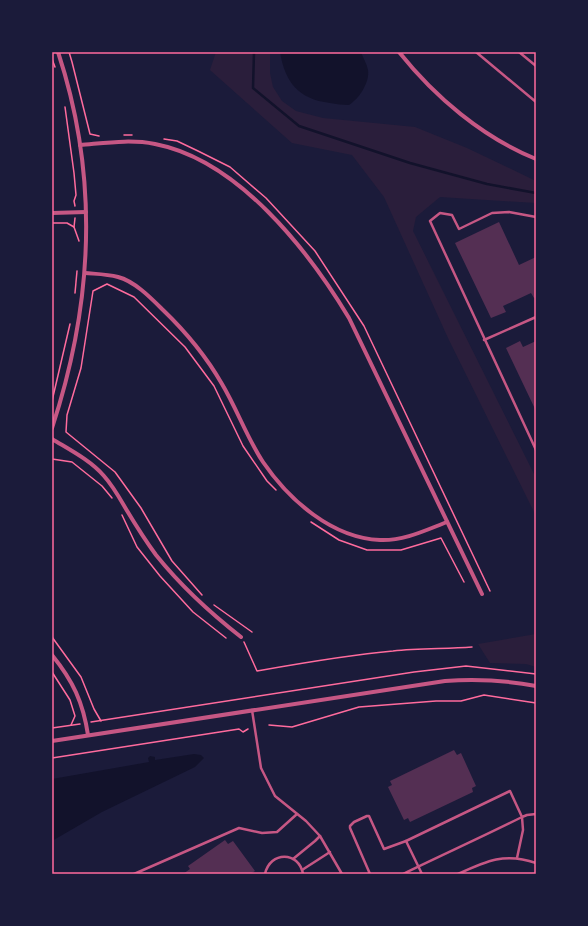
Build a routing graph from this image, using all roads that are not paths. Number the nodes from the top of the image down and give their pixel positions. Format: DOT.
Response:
graph roads {
  1 [pos="58,52"];
  2 [pos="399,52"];
  3 [pos="476,52"];
  4 [pos="519,52"];
  5 [pos="536,66"];
  6 [pos="536,102"];
  7 [pos="80,145"];
  8 [pos="536,158"];
  9 [pos="86,212"];
  10 [pos="52,213"];
  11 [pos="536,217"];
  12 [pos="85,273"];
  13 [pos="536,317"];
  14 [pos="484,340"];
  15 [pos="52,428"];
  16 [pos="52,439"];
  17 [pos="536,450"];
  18 [pos="447,522"];
  19 [pos="482,594"];
  20 [pos="241,637"];
  21 [pos="52,655"];
  22 [pos="536,686"];
  23 [pos="252,710"];
  24 [pos="88,735"];
  25 [pos="52,741"];
  26 [pos="297,814"];
  27 [pos="536,814"];
  28 [pos="522,818"];
  29 [pos="320,836"];
  30 [pos="406,841"];
  31 [pos="330,852"];
  32 [pos="517,858"];
  33 [pos="293,859"];
  34 [pos="536,863"];
  35 [pos="419,866"];
  36 [pos="302,870"];
  37 [pos="134,874"];
  38 [pos="265,874"];
  39 [pos="303,874"];
  40 [pos="342,874"];
  41 [pos="370,874"];
  42 [pos="403,874"];
  43 [pos="422,874"];
  44 [pos="458,874"];
  1 -- 7 [label="street"];
  2 -- 8 [label="street"];
  3 -- 6 [label="lane"];
  4 -- 5 [label="lane"];
  7 -- 9 [label="street"];
  7 -- 18 [label="street"];
  9 -- 10 [label="street"];
  9 -- 12 [label="street"];
  11 -- 14 [label="lane"];
  12 -- 15 [label="street"];
  12 -- 18 [label="street"];
  13 -- 14 [label="lane"];
  14 -- 17 [label="lane"];
  16 -- 20 [label="street"];
  18 -- 19 [label="street"];
  21 -- 24 [label="street"];
  22 -- 23 [label="street"];
  23 -- 24 [label="street"];
  23 -- 26 [label="lane"];
  24 -- 25 [label="street"];
  26 -- 29 [label="lane"];
  26 -- 37 [label="lane"];
  27 -- 28 [label="lane"];
  28 -- 30 [label="lane"];
  28 -- 32 [label="lane"];
  28 -- 35 [label="lane"];
  29 -- 31 [label="lane"];
  29 -- 33 [label="lane"];
  30 -- 35 [label="lane"];
  30 -- 41 [label="lane"];
  31 -- 36 [label="lane"];
  31 -- 40 [label="lane"];
  32 -- 34 [label="lane"];
  32 -- 44 [label="lane"];
  33 -- 36 [label="lane"];
  33 -- 38 [label="lane"];
  35 -- 42 [label="lane"];
  35 -- 43 [label="lane"];
  36 -- 39 [label="lane"];
}
